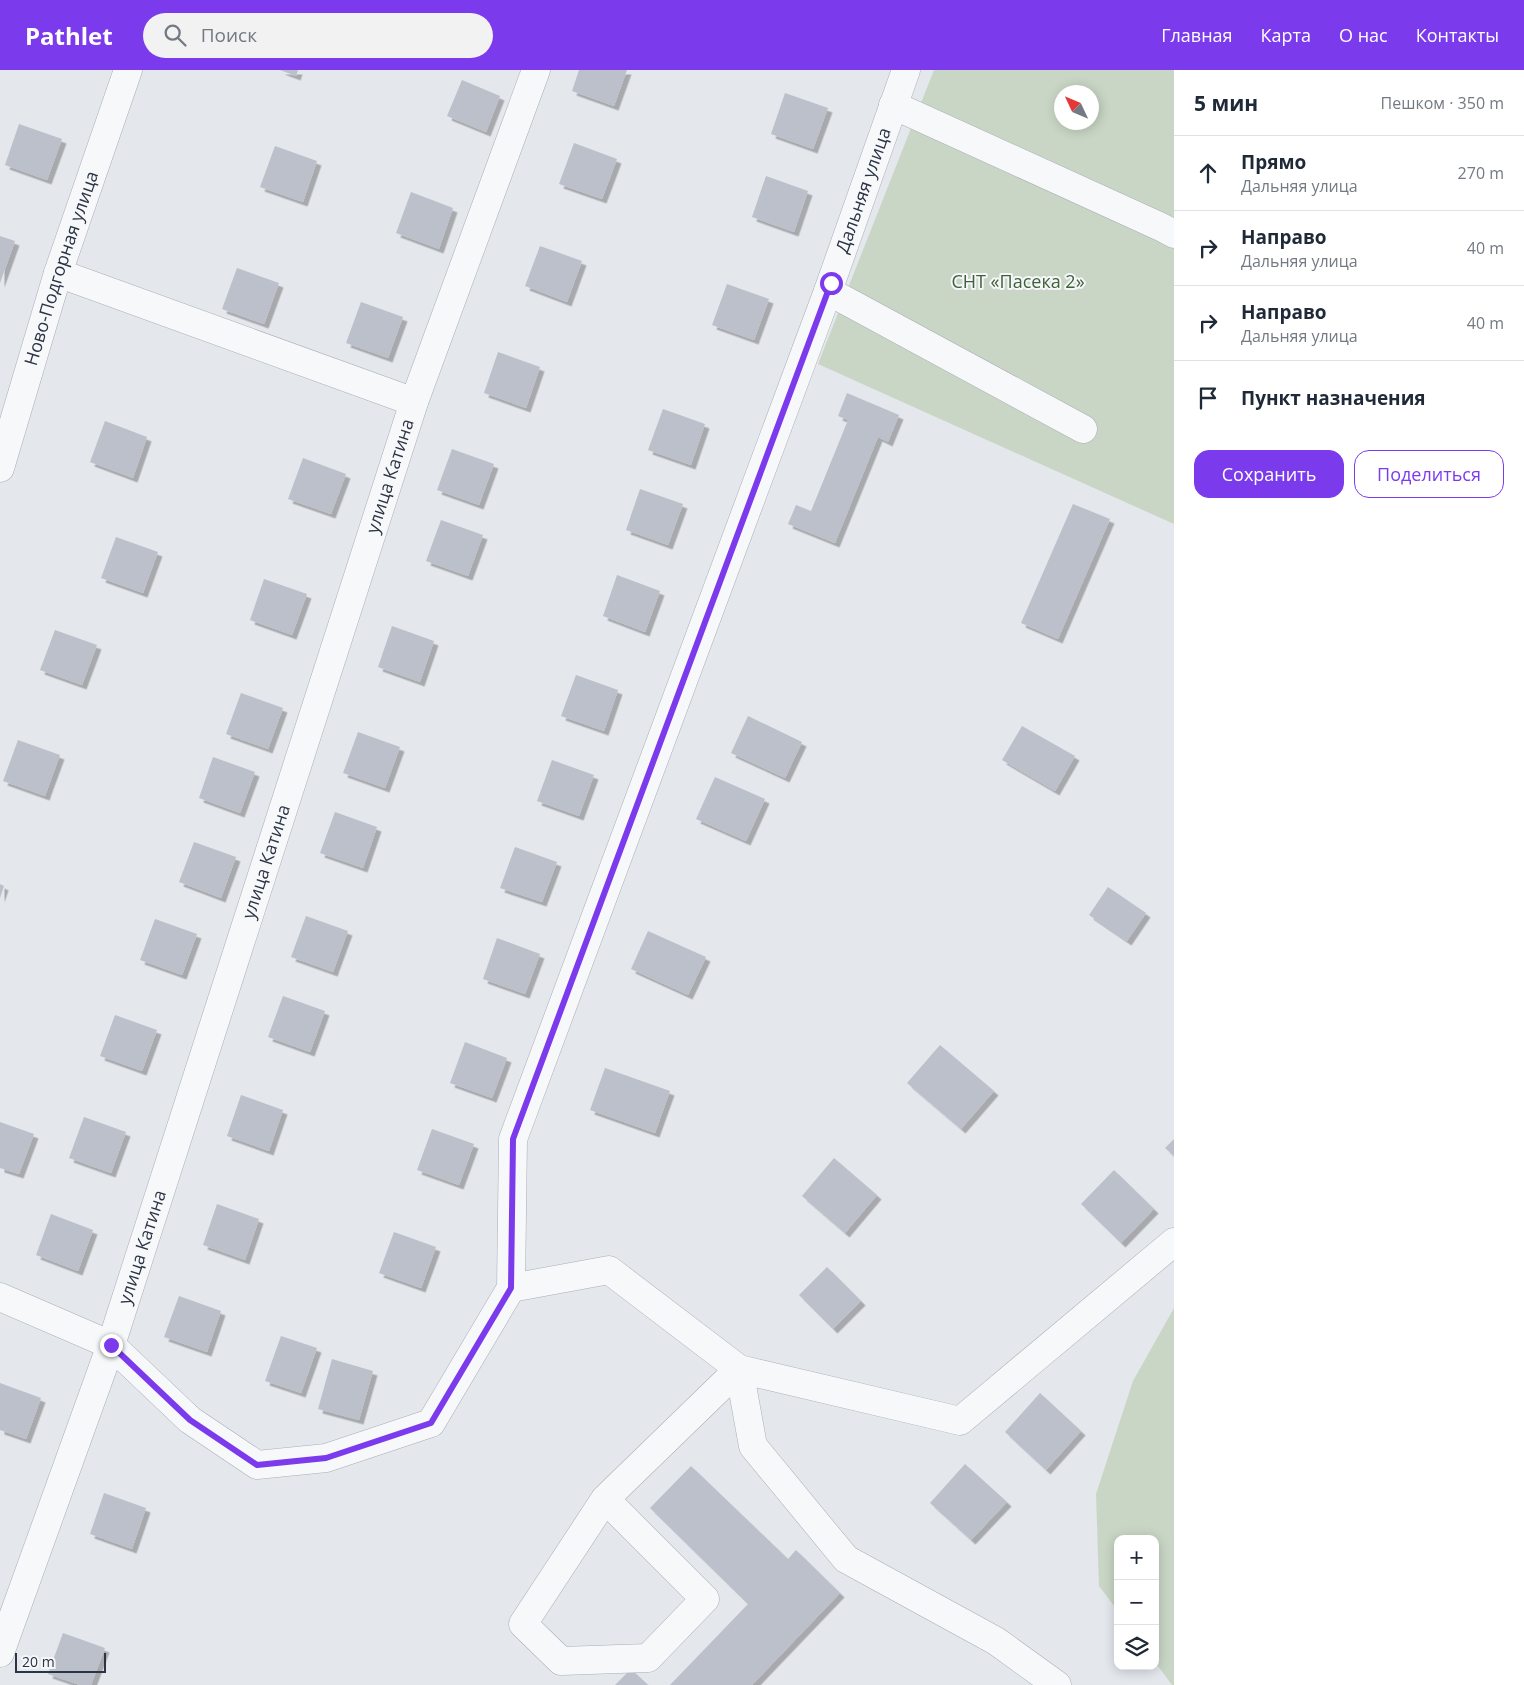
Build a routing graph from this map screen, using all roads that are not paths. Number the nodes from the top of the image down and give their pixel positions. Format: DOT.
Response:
graph roads {
  1 [pos="128,70"];
  2 [pos="536,70"];
  3 [pos="906,70"];
  4 [pos="894,105"];
  5 [pos="1174,234"];
  6 [pos="58,273"];
  7 [pos="828,291"];
  8 [pos="414,402"];
  9 [pos="1083,429"];
  10 [pos="0,468"];
  11 [pos="1174,1242"];
  12 [pos="511,1288"];
  13 [pos="0,1297"];
  14 [pos="111,1345"];
  15 [pos="739,1369"];
  16 [pos="604,1499"];
  17 [pos="0,1654"];
  18 [pos="1057,1685"];
  1 -- 6 [label="street, Ново-Подгорная улица"];
  2 -- 8 [label="street, улица Катина"];
  3 -- 4 [label="street, Дальняя улица"];
  4 -- 5 [label="street"];
  4 -- 7 [label="street, Дальняя улица"];
  6 -- 8 [label="street"];
  6 -- 10 [label="street, Ново-Подгорная улица"];
  7 -- 9 [label="street"];
  7 -- 12 [label="street, Дальняя улица"];
  8 -- 14 [label="street, улица Катина"];
  11 -- 15 [label="street"];
  12 -- 14 [label="street, Дальняя улица"];
  12 -- 15 [label="street"];
  13 -- 14 [label="street, Дальняя улица"];
  14 -- 17 [label="street, улица Катина"];
  15 -- 16 [label="street"];
  15 -- 18 [label="street"];
  16 -- 16 [label="street"];
}
